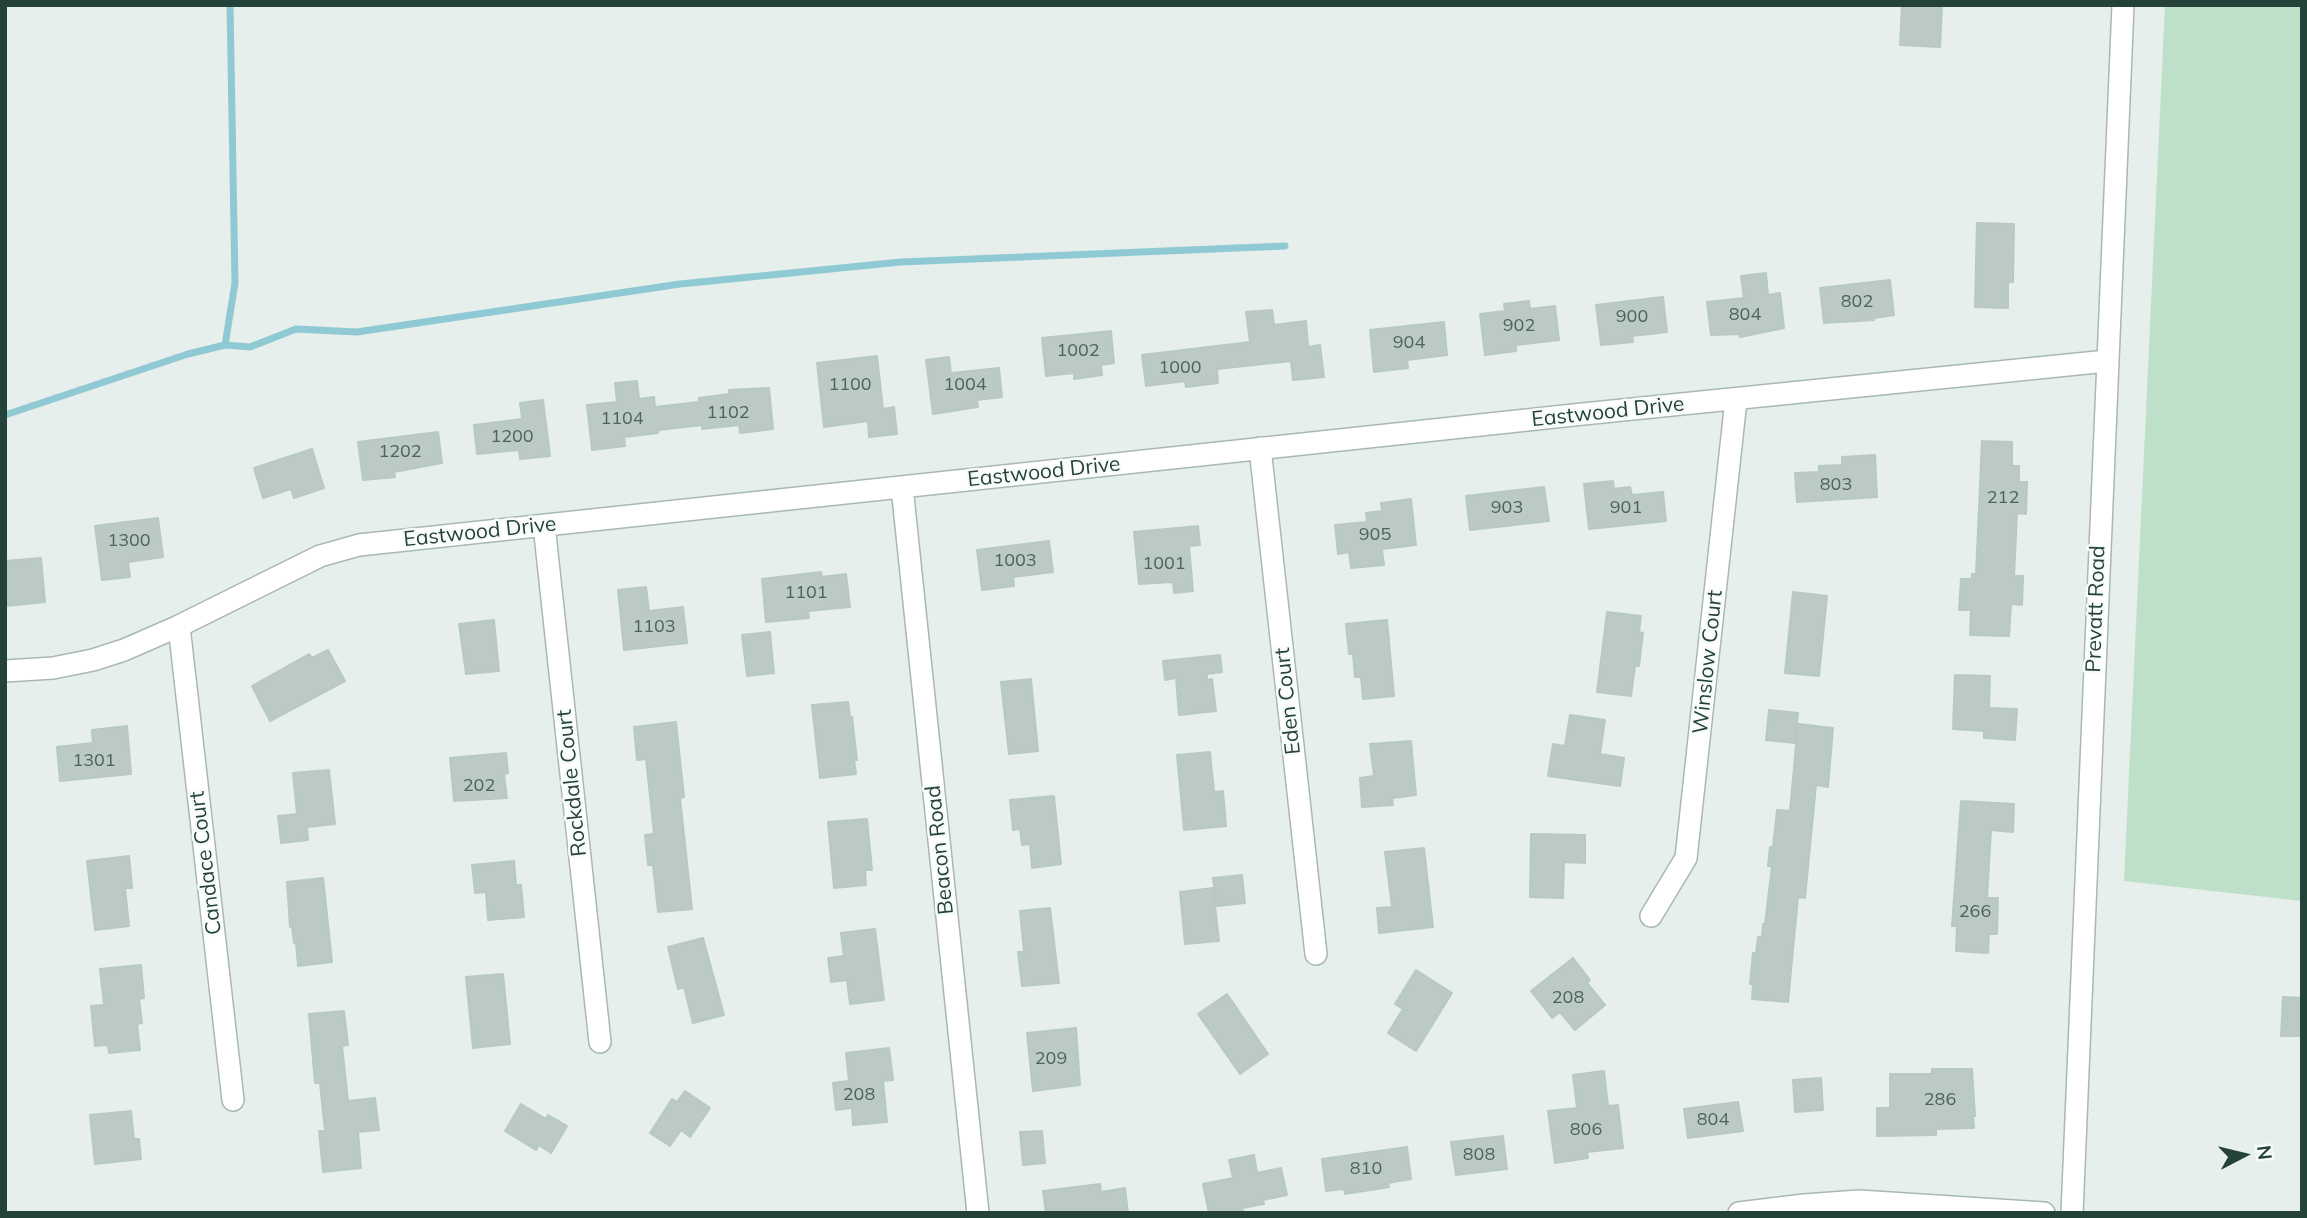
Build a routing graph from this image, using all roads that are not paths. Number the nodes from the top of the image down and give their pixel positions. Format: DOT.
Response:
graph roads {
  1 [pos="2123,5"];
  2 [pos="2106,362"];
  3 [pos="1736,400"];
  4 [pos="1260,448"];
  5 [pos="902,487"];
  6 [pos="544,525"];
  7 [pos="179,626"];
  8 [pos="5,671"];
  9 [pos="1651,916"];
  10 [pos="1317,954"];
  11 [pos="600,1042"];
  12 [pos="233,1100"];
  13 [pos="978,1213"];
  14 [pos="1739,1213"];
  15 [pos="2044,1213"];
  16 [pos="2072,1213"];
  1 -- 2 [label="street, Prevatt Road"];
  2 -- 3 [label="street, Eastwood Drive"];
  2 -- 16 [label="street, Prevatt Road"];
  3 -- 4 [label="street, Eastwood Drive"];
  3 -- 9 [label="street, Winslow Court"];
  4 -- 5 [label="street, Eastwood Drive"];
  4 -- 10 [label="street, Eden Court"];
  5 -- 6 [label="street, Eastwood Drive"];
  5 -- 13 [label="street, Beacon Road"];
  6 -- 7 [label="street, Eastwood Drive"];
  6 -- 11 [label="street, Rockdale Court"];
  7 -- 8 [label="street, Eastwood Drive"];
  7 -- 12 [label="street, Candace Court"];
  14 -- 15 [label="street"];
}
